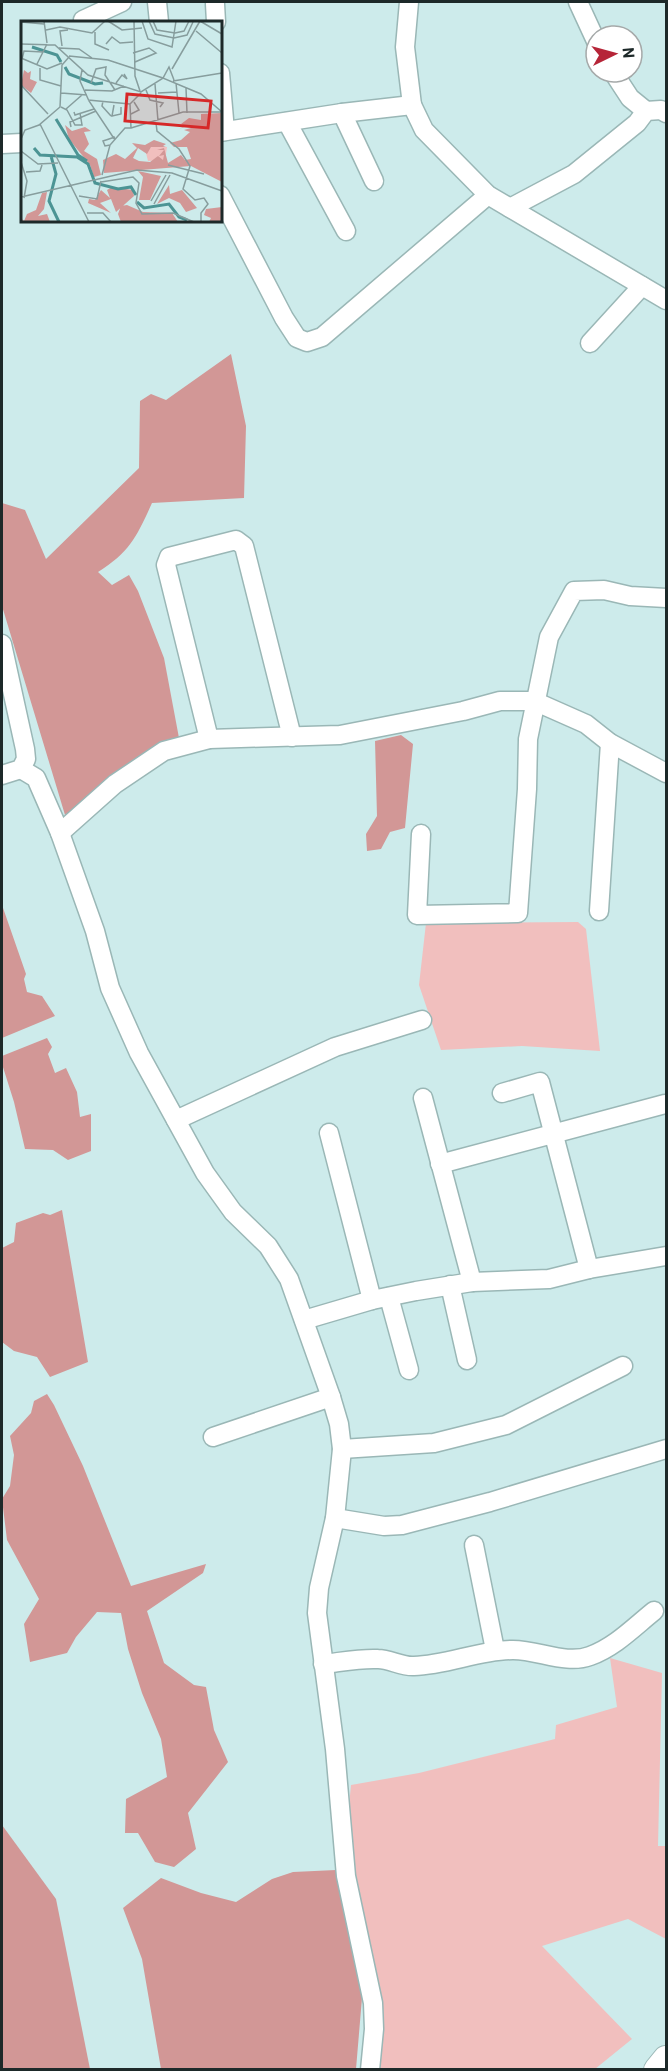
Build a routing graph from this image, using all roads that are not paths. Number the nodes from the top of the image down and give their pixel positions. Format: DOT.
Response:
graph roads {
  1 [pos="122,2"];
  2 [pos="157,2"];
  3 [pos="409,2"];
  4 [pos="578,2"];
  5 [pos="215,4"];
  6 [pos="83,20"];
  7 [pos="159,21"];
  8 [pos="216,21"];
  9 [pos="588,24"];
  10 [pos="621,84"];
  11 [pos="412,105"];
  12 [pos="646,111"];
  13 [pos="222,112"];
  14 [pos="342,113"];
  15 [pos="666,113"];
  16 [pos="287,122"];
  17 [pos="223,131"];
  18 [pos="21,143"];
  19 [pos="2,144"];
  20 [pos="374,181"];
  21 [pos="488,195"];
  22 [pos="222,199"];
  23 [pos="510,208"];
  24 [pos="346,231"];
  25 [pos="642,286"];
  26 [pos="666,300"];
  27 [pos="590,344"];
  28 [pos="666,598"];
  29 [pos="2,644"];
  30 [pos="534,701"];
  31 [pos="292,737"];
  32 [pos="209,739"];
  33 [pos="610,743"];
  34 [pos="21,769"];
  35 [pos="666,773"];
  36 [pos="2,775"];
  37 [pos="60,832"];
  38 [pos="420,834"];
  39 [pos="599,911"];
  40 [pos="422,1020"];
  41 [pos="502,1093"];
  42 [pos="423,1098"];
  43 [pos="665,1104"];
  44 [pos="176,1120"];
  45 [pos="329,1133"];
  46 [pos="553,1134"];
  47 [pos="440,1164"];
  48 [pos="666,1256"];
  49 [pos="588,1269"];
  50 [pos="472,1282"];
  51 [pos="450,1286"];
  52 [pos="381,1298"];
  53 [pos="304,1320"];
  54 [pos="467,1360"];
  55 [pos="623,1366"];
  56 [pos="409,1370"];
  57 [pos="331,1396"];
  58 [pos="213,1437"];
  59 [pos="342,1449"];
  60 [pos="666,1449"];
  61 [pos="335,1518"];
  62 [pos="474,1545"];
  63 [pos="654,1611"];
  64 [pos="495,1650"];
  65 [pos="323,1664"];
  66 [pos="666,2059"];
  67 [pos="370,2070"];
  68 [pos="657,2070"];
  1 -- 6 [label="street"];
  2 -- 7 [label="street"];
  3 -- 11 [label="street"];
  4 -- 9 [label="street"];
  5 -- 8 [label="street"];
  10 -- 12 [label="street"];
  11 -- 14 [label="street"];
  11 -- 21 [label="street"];
  12 -- 15 [label="street"];
  12 -- 23 [label="street"];
  13 -- 17 [label="street"];
  14 -- 16 [label="street"];
  14 -- 20 [label="street"];
  16 -- 17 [label="street"];
  16 -- 24 [label="street"];
  18 -- 19 [label="street"];
  21 -- 22 [label="street"];
  21 -- 23 [label="street"];
  23 -- 25 [label="street"];
  25 -- 26 [label="street"];
  25 -- 27 [label="street"];
  28 -- 30 [label="street"];
  29 -- 34 [label="street"];
  30 -- 31 [label="street"];
  30 -- 33 [label="street"];
  30 -- 38 [label="street"];
  31 -- 32 [label="street"];
  31 -- 32 [label="street"];
  32 -- 37 [label="street"];
  33 -- 35 [label="street"];
  33 -- 39 [label="street"];
  34 -- 36 [label="street"];
  34 -- 37 [label="street"];
  37 -- 44 [label="street"];
  40 -- 44 [label="street"];
  41 -- 46 [label="street"];
  42 -- 47 [label="street"];
  43 -- 46 [label="street"];
  44 -- 53 [label="street"];
  45 -- 52 [label="street"];
  46 -- 47 [label="street"];
  46 -- 49 [label="street"];
  47 -- 50 [label="street"];
  48 -- 49 [label="street"];
  49 -- 50 [label="street"];
  50 -- 51 [label="street"];
  51 -- 52 [label="street"];
  51 -- 54 [label="street"];
  52 -- 53 [label="street"];
  52 -- 56 [label="street"];
  53 -- 57 [label="street"];
  55 -- 59 [label="street"];
  57 -- 58 [label="street"];
  57 -- 59 [label="street"];
  59 -- 61 [label="street"];
  60 -- 61 [label="street"];
  61 -- 65 [label="street"];
  62 -- 64 [label="street"];
  63 -- 64 [label="street"];
  64 -- 65 [label="street"];
  65 -- 67 [label="street"];
  66 -- 68 [label="main road"];
}
